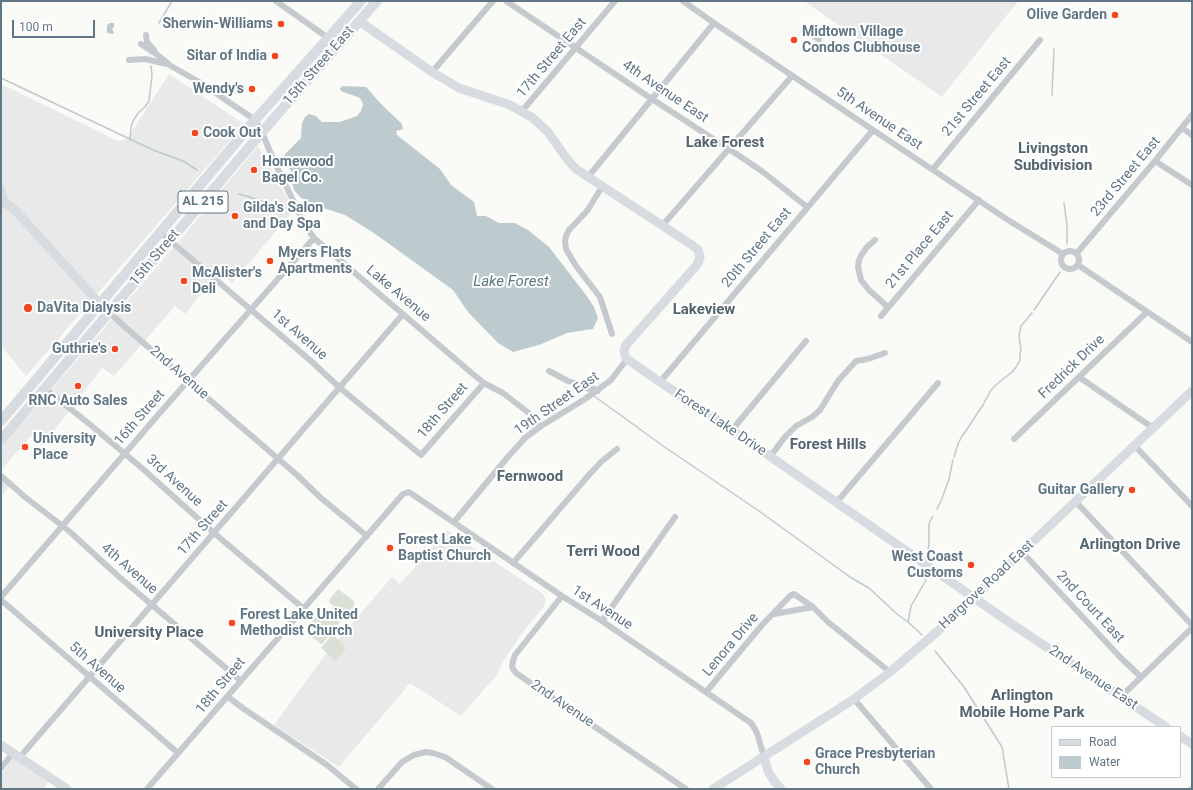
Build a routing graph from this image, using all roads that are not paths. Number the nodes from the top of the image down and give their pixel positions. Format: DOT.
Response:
graph roads {
  1 [pos="276,1"];
  2 [pos="361,1"];
  3 [pos="377,1"];
  4 [pos="493,1"];
  5 [pos="506,1"];
  6 [pos="615,1"];
  7 [pos="683,1"];
  8 [pos="349,14"];
  9 [pos="359,21"];
  10 [pos="714,23"];
  11 [pos="146,35"];
  12 [pos="328,38"];
  13 [pos="1040,40"];
  14 [pos="141,44"];
  15 [pos="338,45"];
  16 [pos="576,48"];
  17 [pos="159,56"];
  18 [pos="129,60"];
  19 [pos="171,66"];
  20 [pos="432,72"];
  21 [pos="792,76"];
  22 [pos="652,99"];
  23 [pos="522,112"];
  24 [pos="1192,115"];
  25 [pos="255,120"];
  26 [pos="1182,128"];
  27 [pos="873,130"];
  28 [pos="262,132"];
  29 [pos="1192,135"];
  30 [pos="729,149"];
  31 [pos="1155,161"];
  32 [pos="933,169"];
  33 [pos="588,177"];
  34 [pos="1192,185"];
  35 [pos="602,187"];
  36 [pos="1,189"];
  37 [pos="979,200"];
  38 [pos="3,202"];
  39 [pos="807,207"];
  40 [pos="662,226"];
  41 [pos="161,233"];
  42 [pos="314,238"];
  43 [pos="170,240"];
  44 [pos="875,240"];
  45 [pos="1077,253"];
  46 [pos="1063,254"];
  47 [pos="1078,265"];
  48 [pos="100,304"];
  49 [pos="888,307"];
  50 [pos="251,310"];
  51 [pos="109,312"];
  52 [pos="1147,312"];
  53 [pos="403,314"];
  54 [pos="881,316"];
  55 [pos="612,334"];
  56 [pos="806,341"];
  57 [pos="1192,342"];
  58 [pos="885,353"];
  59 [pos="627,359"];
  60 [pos="549,370"];
  61 [pos="1079,377"];
  62 [pos="188,381"];
  63 [pos="660,382"];
  64 [pos="484,383"];
  65 [pos="938,383"];
  66 [pos="339,387"];
  67 [pos="45,389"];
  68 [pos="598,390"];
  69 [pos="1192,391"];
  70 [pos="1,421"];
  71 [pos="541,426"];
  72 [pos="1153,428"];
  73 [pos="732,430"];
  74 [pos="1014,439"];
  75 [pos="1,440"];
  76 [pos="1134,445"];
  77 [pos="616,449"];
  78 [pos="125,454"];
  79 [pos="421,455"];
  80 [pos="770,457"];
  81 [pos="278,459"];
  82 [pos="1,476"];
  83 [pos="409,492"];
  84 [pos="1075,501"];
  85 [pos="836,503"];
  86 [pos="1192,506"];
  87 [pos="675,517"];
  88 [pos="454,522"];
  89 [pos="63,526"];
  90 [pos="214,533"];
  91 [pos="367,536"];
  92 [pos="1022,552"];
  93 [pos="513,563"];
  94 [pos="562,596"];
  95 [pos="973,598"];
  96 [pos="1,599"];
  97 [pos="151,605"];
  98 [pos="813,607"];
  99 [pos="304,609"];
  100 [pos="774,614"];
  101 [pos="602,622"];
  102 [pos="1192,624"];
  103 [pos="1192,628"];
  104 [pos="1020,630"];
  105 [pos="890,672"];
  106 [pos="90,676"];
  107 [pos="1141,677"];
  108 [pos="241,681"];
  109 [pos="706,692"];
  110 [pos="1120,696"];
  111 [pos="228,697"];
  112 [pos="854,699"];
  113 [pos="1165,726"];
  114 [pos="1181,737"];
  115 [pos="1192,744"];
  116 [pos="1,745"];
  117 [pos="178,753"];
  118 [pos="17,755"];
  119 [pos="764,757"];
  120 [pos="1,768"];
  121 [pos="68,789"];
  122 [pos="147,789"];
  123 [pos="356,789"];
  124 [pos="378,789"];
  125 [pos="492,789"];
  126 [pos="686,789"];
  127 [pos="713,789"];
  128 [pos="781,789"];
  129 [pos="931,789"];
  1 -- 12 [label="street"];
  2 -- 8 [label="main road, 15th Street East / AL 215"];
  3 -- 9 [label="main road, 15th Street East / AL 215"];
  4 -- 20 [label="street"];
  5 -- 16 [label="street, 4th Avenue East"];
  6 -- 16 [label="street, 17th Street East"];
  7 -- 10 [label="street, 5th Avenue East"];
  8 -- 9 [label="main road"];
  8 -- 12 [label="main road, 15th Street East / AL 215"];
  9 -- 15 [label="main road, 15th Street East / AL 215"];
  9 -- 20 [label="street"];
  10 -- 21 [label="street, 5th Avenue East"];
  10 -- 22 [label="street"];
  11 -- 17 [label="street"];
  12 -- 15 [label="street"];
  12 -- 25 [label="main road, 15th Street East / AL 215"];
  13 -- 32 [label="street, 21st Street East"];
  14 -- 17 [label="street"];
  15 -- 28 [label="main road, 15th Street East / AL 215"];
  16 -- 22 [label="street, 4th Avenue East"];
  16 -- 23 [label="street, 17th Street East"];
  17 -- 19 [label="street"];
  18 -- 19 [label="street"];
  19 -- 25 [label="street"];
  20 -- 23 [label="street"];
  21 -- 27 [label="street, 5th Avenue East"];
  21 -- 30 [label="street"];
  22 -- 30 [label="street, 4th Avenue East"];
  22 -- 33 [label="street"];
  23 -- 33 [label="street"];
  24 -- 26 [label="street, 23rd Street East"];
  25 -- 28 [label="street, Lake Avenue"];
  25 -- 41 [label="main road, 15th Street / AL 215"];
  26 -- 29 [label="street"];
  26 -- 31 [label="street, 23rd Street East"];
  27 -- 32 [label="street, 5th Avenue East"];
  27 -- 39 [label="street, 20th Street East"];
  28 -- 42 [label="street, Lake Avenue"];
  28 -- 43 [label="main road, 15th Street / AL 215"];
  30 -- 39 [label="street, 4th Avenue East"];
  30 -- 40 [label="street"];
  31 -- 34 [label="street"];
  31 -- 45 [label="street, 23rd Street East"];
  32 -- 37 [label="street, 5th Avenue East"];
  33 -- 35 [label="street"];
  35 -- 40 [label="street"];
  35 -- 55 [label="street"];
  36 -- 38 [label="street"];
  37 -- 46 [label="street, 5th Avenue East"];
  37 -- 49 [label="street, 21st Place East"];
  38 -- 48 [label="street, 2nd Avenue"];
  39 -- 63 [label="street, 20th Street East"];
  40 -- 59 [label="street"];
  41 -- 43 [label="street, 1st Avenue"];
  41 -- 48 [label="main road, 15th Street / AL 215"];
  42 -- 50 [label="street, 16th Street"];
  42 -- 53 [label="street, Lake Avenue"];
  43 -- 50 [label="street, 1st Avenue"];
  43 -- 51 [label="main road, 15th Street / AL 215"];
  44 -- 49 [label="street"];
  45 -- 46 [label="street"];
  45 -- 47 [label="street"];
  46 -- 47 [label="street"];
  47 -- 52 [label="street"];
  48 -- 51 [label="street, 2nd Avenue"];
  48 -- 70 [label="main road, 15th Street / AL 215"];
  49 -- 54 [label="street, 21st Place East"];
  50 -- 62 [label="street, 16th Street"];
  50 -- 66 [label="street, 1st Avenue"];
  51 -- 62 [label="street, 2nd Avenue"];
  51 -- 67 [label="main road, 15th Street / AL 215"];
  52 -- 57 [label="street"];
  52 -- 61 [label="street, Fredrick Drive"];
  53 -- 64 [label="street, Lake Avenue"];
  53 -- 66 [label="street, 17th Street"];
  56 -- 73 [label="street"];
  58 -- 80 [label="street"];
  59 -- 63 [label="street, Forest Lake Drive"];
  59 -- 68 [label="street, 19th Street East"];
  60 -- 68 [label="street"];
  61 -- 72 [label="street"];
  61 -- 74 [label="street, Fredrick Drive"];
  62 -- 78 [label="street, 16th Street"];
  62 -- 81 [label="street, 2nd Avenue"];
  63 -- 73 [label="street, Forest Lake Drive"];
  64 -- 71 [label="street, Lake Avenue"];
  64 -- 79 [label="street, 18th Street"];
  65 -- 85 [label="street"];
  66 -- 79 [label="street, 1st Avenue"];
  66 -- 81 [label="street, 17th Street"];
  67 -- 75 [label="main road, 15th Street / AL 215"];
  67 -- 78 [label="street, 3rd Avenue"];
  68 -- 71 [label="street, 19th Street East"];
  69 -- 72 [label="street, Hargrove Road East"];
  71 -- 88 [label="street, 19th Street East"];
  72 -- 76 [label="street, Hargrove Road East"];
  73 -- 80 [label="street, Forest Lake Drive"];
  76 -- 84 [label="street, Hargrove Road East"];
  76 -- 86 [label="street"];
  77 -- 93 [label="street"];
  78 -- 89 [label="street, 16th Street"];
  78 -- 90 [label="street, 3rd Avenue"];
  80 -- 85 [label="street, Forest Lake Drive"];
  81 -- 90 [label="street, 17th Street"];
  81 -- 91 [label="street, 2nd Avenue"];
  82 -- 89 [label="street, 4th Avenue"];
  83 -- 88 [label="street, 1st Avenue"];
  83 -- 91 [label="street, 18th Street"];
  84 -- 92 [label="street, Hargrove Road East"];
  84 -- 102 [label="street"];
  85 -- 95 [label="street, Forest Lake Drive"];
  87 -- 101 [label="street"];
  88 -- 93 [label="street, 1st Avenue"];
  89 -- 96 [label="street, 16th Street"];
  89 -- 97 [label="street, 4th Avenue"];
  90 -- 97 [label="street, 17th Street"];
  90 -- 99 [label="street, 3rd Avenue"];
  91 -- 99 [label="street, 18th Street"];
  92 -- 95 [label="street, Hargrove Road East"];
  92 -- 107 [label="street, 2nd Court East"];
  93 -- 94 [label="street, 1st Avenue"];
  94 -- 101 [label="street, 1st Avenue"];
  94 -- 126 [label="street, 2nd Avenue"];
  95 -- 104 [label="street, Forest Lake Drive"];
  95 -- 105 [label="street, Hargrove Road East"];
  96 -- 106 [label="street, 5th Avenue"];
  97 -- 106 [label="street, 17th Street"];
  97 -- 108 [label="street, 4th Avenue"];
  98 -- 100 [label="street, Lenora Drive"];
  98 -- 100 [label="street, Lenora Drive"];
  98 -- 105 [label="street, Lenora Drive"];
  99 -- 108 [label="street, 18th Street"];
  100 -- 109 [label="street, Lenora Drive"];
  101 -- 109 [label="street, 1st Avenue"];
  103 -- 107 [label="street"];
  104 -- 110 [label="street, 2nd Avenue East"];
  105 -- 112 [label="street, Hargrove Road East"];
  106 -- 117 [label="street, 5th Avenue"];
  106 -- 118 [label="street, 17th Street"];
  107 -- 110 [label="street"];
  108 -- 111 [label="street, 18th Street"];
  109 -- 119 [label="street, 1st Avenue"];
  110 -- 113 [label="street, 2nd Avenue East"];
  111 -- 117 [label="street, 18th Street"];
  111 -- 123 [label="street"];
  112 -- 119 [label="street, Hargrove Road East"];
  112 -- 129 [label="street"];
  114 -- 115 [label="street"];
  116 -- 118 [label="street"];
  117 -- 122 [label="street, 18th Street"];
  118 -- 120 [label="street, 17th Street"];
  118 -- 121 [label="street"];
  119 -- 127 [label="street, Hargrove Road East"];
  119 -- 128 [label="street"];
  124 -- 125 [label="street"];
}
